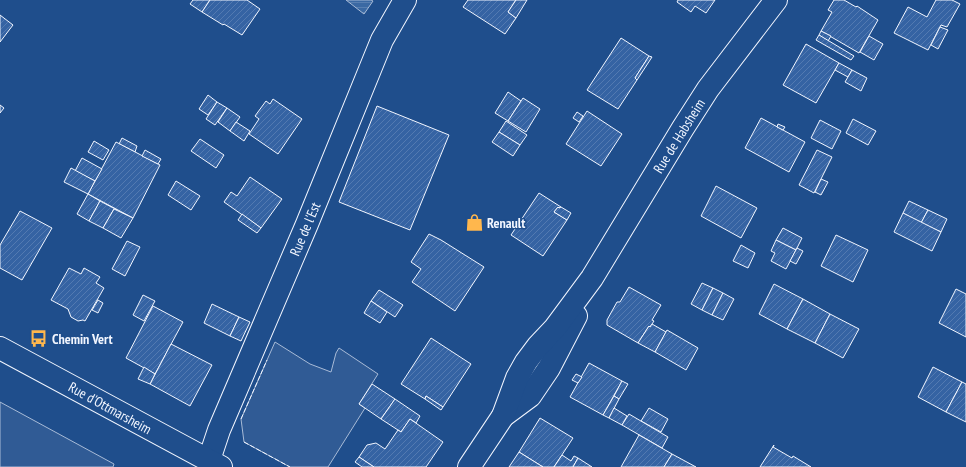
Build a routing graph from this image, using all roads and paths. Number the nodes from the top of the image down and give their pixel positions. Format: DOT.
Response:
graph roads {
  1 [pos="405,0"];
  2 [pos="776,0"];
  3 [pos="0,348"];
  4 [pos="213,465"];
  5 [pos="469,467"];
  1 -- 4 [label="main road, Rue de l'Est"];
  2 -- 5 [label="main road, Rue de Habsheim"];
  3 -- 4 [label="main road, Rue d'Ottmarsheim"];
}
